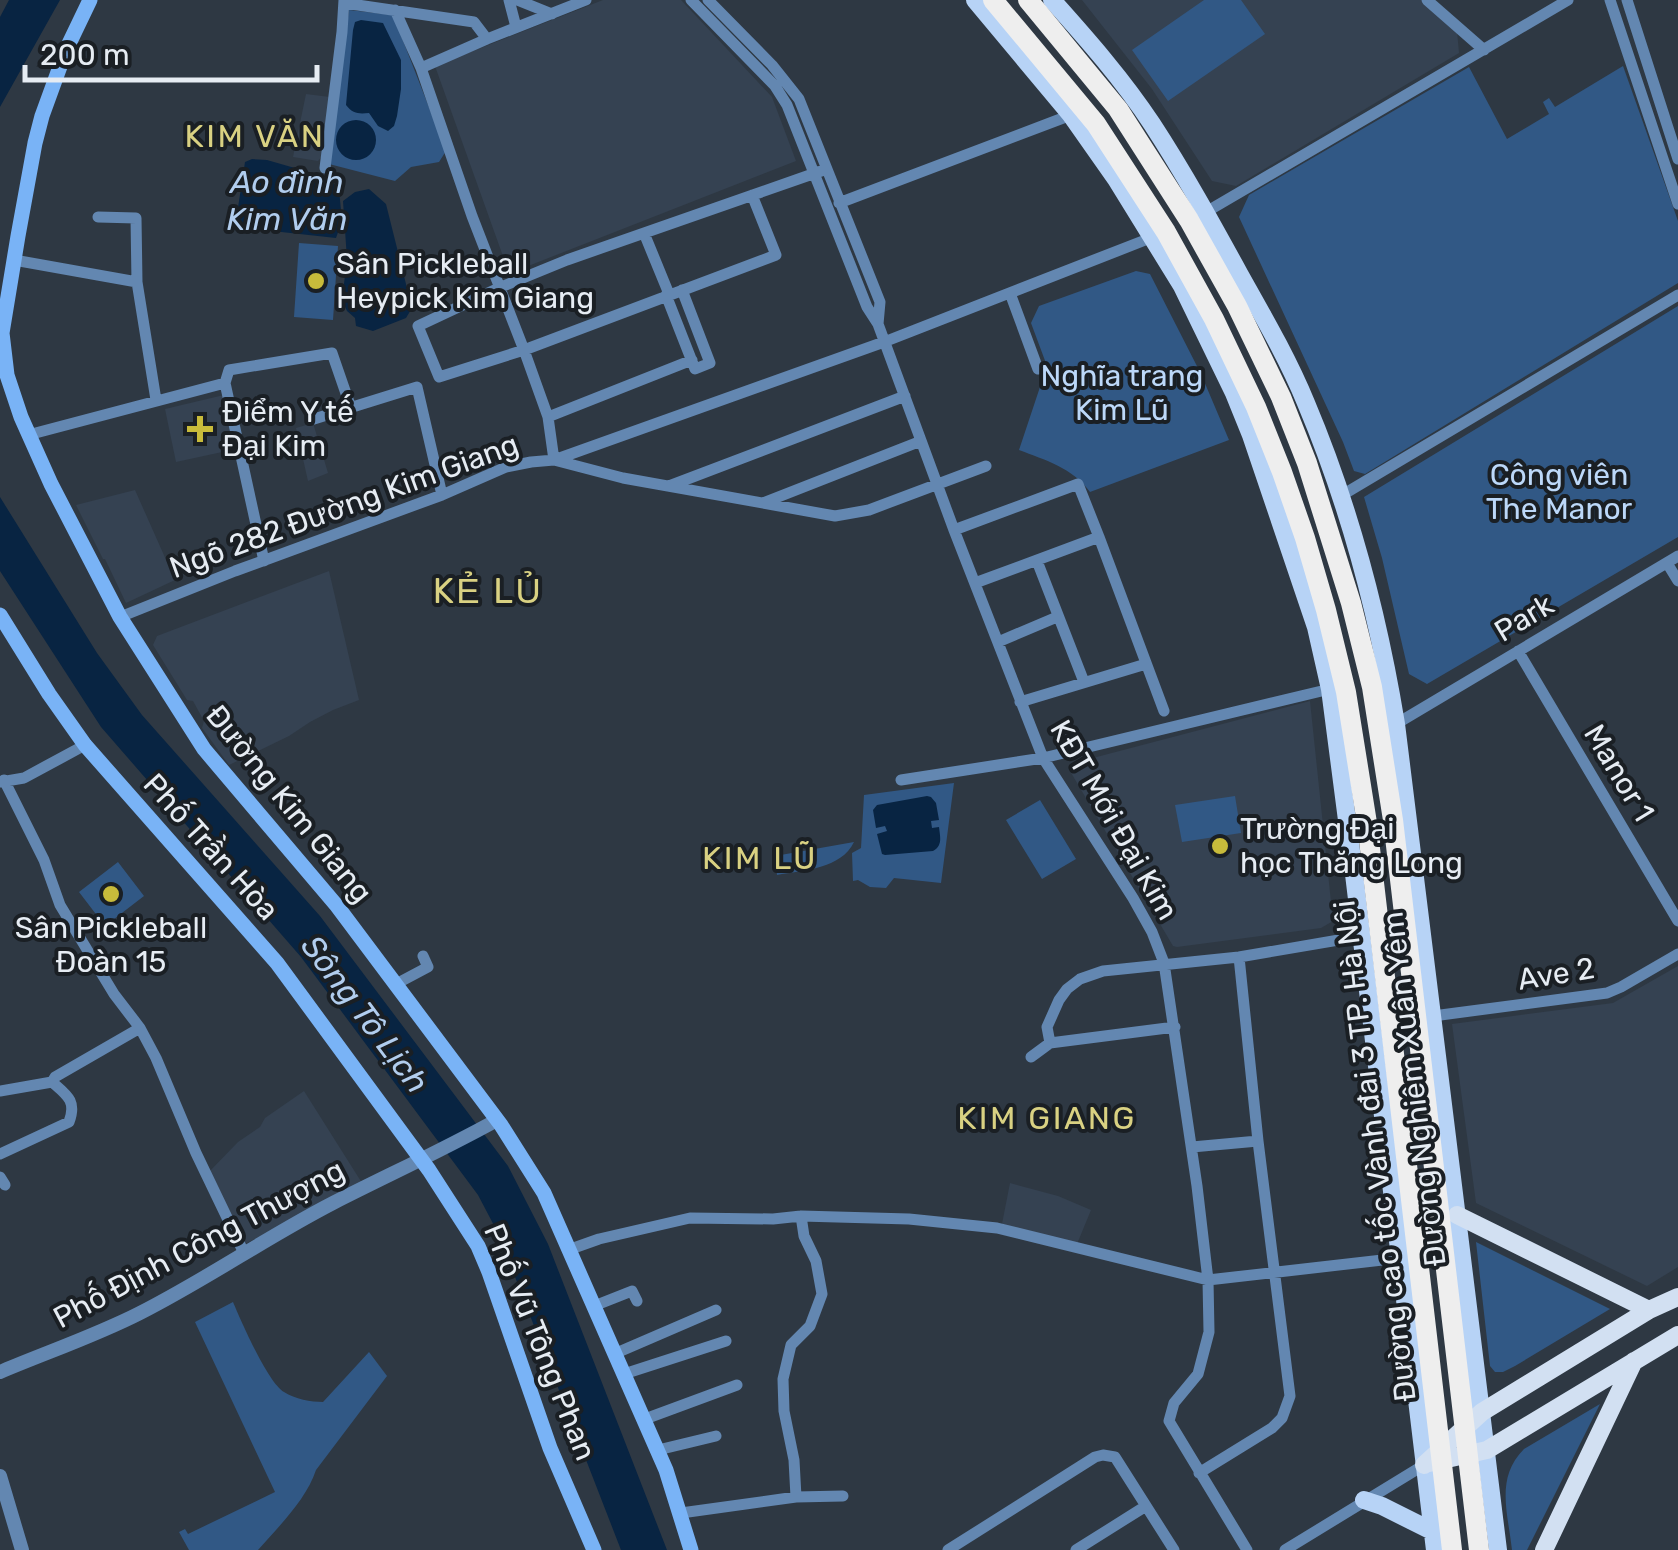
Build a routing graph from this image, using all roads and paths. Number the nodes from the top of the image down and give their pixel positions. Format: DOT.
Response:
graph roads {
  1 [pos="90,0"];
  2 [pos="509,0"];
  3 [pos="517,0"];
  4 [pos="586,0"];
  5 [pos="691,0"];
  6 [pos="708,0"];
  7 [pos="975,0"];
  8 [pos="993,0"];
  9 [pos="1028,0"];
  10 [pos="1052,0"];
  11 [pos="1427,0"];
  12 [pos="1568,0"];
  13 [pos="1610,0"];
  14 [pos="1627,0"];
  15 [pos="344,2"];
  16 [pos="395,10"];
  17 [pos="552,14"];
  18 [pos="516,27"];
  19 [pos="487,39"];
  20 [pos="1484,50"];
  21 [pos="420,68"];
  22 [pos="767,69"];
  23 [pos="1071,115"];
  24 [pos="1678,159"];
  25 [pos="325,168"];
  26 [pos="821,172"];
  27 [pos="752,195"];
  28 [pos="840,203"];
  29 [pos="1678,204"];
  30 [pos="1206,212"];
  31 [pos="98,217"];
  32 [pos="644,233"];
  33 [pos="1153,237"];
  34 [pos="14,260"];
  35 [pos="137,282"];
  36 [pos="501,287"];
  37 [pos="1010,292"];
  38 [pos="672,293"];
  39 [pos="1678,295"];
  40 [pos="880,302"];
  41 [pos="866,307"];
  42 [pos="878,324"];
  43 [pos="697,329"];
  44 [pos="682,335"];
  45 [pos="884,342"];
  46 [pos="524,350"];
  47 [pos="692,360"];
  48 [pos="1038,369"];
  49 [pos="224,383"];
  50 [pos="905,396"];
  51 [pos="156,400"];
  52 [pos="351,408"];
  53 [pos="548,417"];
  54 [pos="314,419"];
  55 [pos="28,435"];
  56 [pos="921,442"];
  57 [pos="554,460"];
  58 [pos="986,466"];
  59 [pos="669,486"];
  60 [pos="938,486"];
  61 [pos="1340,493"];
  62 [pos="442,495"];
  63 [pos="762,504"];
  64 [pos="1280,515"];
  65 [pos="954,530"];
  66 [pos="1099,537"];
  67 [pos="1672,559"];
  68 [pos="264,560"];
  69 [pos="1037,561"];
  70 [pos="1678,581"];
  71 [pos="975,583"];
  72 [pos="0,615"];
  73 [pos="120,617"];
  74 [pos="1057,617"];
  75 [pos="998,642"];
  76 [pos="1518,652"];
  77 [pos="1146,664"];
  78 [pos="1084,682"];
  79 [pos="1330,689"];
  80 [pos="1020,702"];
  81 [pos="1164,710"];
  82 [pos="1396,724"];
  83 [pos="85,746"];
  84 [pos="1042,758"];
  85 [pos="901,780"];
  86 [pos="2,781"];
  87 [pos="1678,921"];
  88 [pos="1362,936"];
  89 [pos="1678,954"];
  90 [pos="423,956"];
  91 [pos="1238,957"];
  92 [pos="1164,963"];
  93 [pos="396,984"];
  94 [pos="1433,1016"];
  95 [pos="1175,1027"];
  96 [pos="140,1028"];
  97 [pos="1050,1042"];
  98 [pos="1031,1057"];
  99 [pos="52,1082"];
  100 [pos="0,1091"];
  101 [pos="492,1123"];
  102 [pos="1258,1142"];
  103 [pos="1192,1147"];
  104 [pos="0,1154"];
  105 [pos="429,1158"];
  106 [pos="1457,1215"];
  107 [pos="801,1216"];
  108 [pos="568,1250"];
  109 [pos="244,1253"];
  110 [pos="1400,1258"];
  111 [pos="1276,1272"];
  112 [pos="1208,1280"];
  113 [pos="1678,1288"];
  114 [pos="637,1300"];
  115 [pos="1664,1303"];
  116 [pos="594,1306"];
  117 [pos="716,1310"];
  118 [pos="1678,1334"];
  119 [pos="726,1342"];
  120 [pos="614,1354"];
  121 [pos="1634,1362"];
  122 [pos="0,1372"];
  123 [pos="624,1374"];
  124 [pos="738,1384"];
  125 [pos="1482,1412"];
  126 [pos="645,1420"];
  127 [pos="716,1436"];
  128 [pos="658,1450"];
  129 [pos="1487,1450"];
  130 [pos="1424,1464"];
  131 [pos="1200,1473"];
  132 [pos="0,1476"];
  133 [pos="796,1496"];
  134 [pos="843,1496"];
  135 [pos="1364,1500"];
  136 [pos="1146,1506"];
  137 [pos="680,1513"];
  138 [pos="1434,1540"];
  139 [pos="22,1550"];
  140 [pos="594,1550"];
  141 [pos="691,1550"];
  142 [pos="948,1550"];
  143 [pos="1076,1550"];
  144 [pos="1174,1550"];
  145 [pos="1246,1550"];
  146 [pos="1285,1550"];
  147 [pos="1452,1550"];
  148 [pos="1478,1550"];
  149 [pos="1498,1550"];
  150 [pos="1544,1550"];
  1 -- 34 [label="main road, Đường Kim Giang"];
  2 -- 18 [label="street"];
  3 -- 17 [label="street"];
  4 -- 17 [label="street"];
  5 -- 22 [label="street"];
  6 -- 22 [label="street"];
  7 -- 23 [label="main road, Đường Nghiêm Xuân Yêm"];
  8 -- 147 [label="highway, Đường cao tốc Vành đai 3 TP. Hà Nội"];
  9 -- 148 [label="highway, Đường cao tốc Vành đai 3 TP. Hà Nội"];
  10 -- 30 [label="main road, Đường Nghiêm Xuân Yêm"];
  11 -- 20 [label="street"];
  12 -- 20 [label="street"];
  13 -- 29 [label="street"];
  14 -- 24 [label="street"];
  15 -- 16 [label="street"];
  15 -- 25 [label="street"];
  16 -- 19 [label="street"];
  16 -- 21 [label="street"];
  17 -- 18 [label="street"];
  18 -- 19 [label="street"];
  19 -- 21 [label="street"];
  20 -- 30 [label="street"];
  21 -- 36 [label="street"];
  22 -- 26 [label="street"];
  23 -- 28 [label="street"];
  23 -- 33 [label="main road, Đường Nghiêm Xuân Yêm"];
  26 -- 27 [label="street"];
  26 -- 28 [label="street"];
  26 -- 41 [label="street"];
  27 -- 32 [label="street"];
  27 -- 38 [label="street"];
  28 -- 40 [label="street"];
  30 -- 61 [label="main road, Đường Nghiêm Xuân Yêm"];
  31 -- 35 [label="street"];
  32 -- 36 [label="street"];
  32 -- 38 [label="street"];
  33 -- 37 [label="street"];
  33 -- 64 [label="main road, Đường Nghiêm Xuân Yêm"];
  34 -- 35 [label="street"];
  34 -- 55 [label="main road, Đường Kim Giang"];
  35 -- 51 [label="street"];
  36 -- 46 [label="street"];
  36 -- 46 [label="street"];
  37 -- 45 [label="street"];
  37 -- 48 [label="street"];
  38 -- 43 [label="street"];
  38 -- 44 [label="street"];
  38 -- 46 [label="street"];
  39 -- 61 [label="street"];
  40 -- 41 [label="street"];
  40 -- 42 [label="street"];
  41 -- 42 [label="street"];
  42 -- 45 [label="street, KĐT Mới Đại Kim"];
  43 -- 44 [label="street"];
  43 -- 47 [label="street"];
  44 -- 47 [label="street"];
  45 -- 50 [label="street, KĐT Mới Đại Kim"];
  45 -- 57 [label="street"];
  46 -- 53 [label="street"];
  47 -- 53 [label="street"];
  49 -- 51 [label="street"];
  49 -- 52 [label="street"];
  49 -- 68 [label="street"];
  50 -- 56 [label="street, KĐT Mới Đại Kim"];
  50 -- 59 [label="street"];
  51 -- 55 [label="street"];
  52 -- 54 [label="street"];
  52 -- 62 [label="street"];
  53 -- 57 [label="street"];
  55 -- 73 [label="main road, Đường Kim Giang"];
  56 -- 60 [label="street, KĐT Mới Đại Kim"];
  56 -- 63 [label="street"];
  57 -- 59 [label="street, Ngõ 282 Đường Kim Giang"];
  57 -- 62 [label="street, Ngõ 282 Đường Kim Giang"];
  58 -- 60 [label="street, Ngõ 282 Đường Kim Giang"];
  59 -- 63 [label="street, Ngõ 282 Đường Kim Giang"];
  60 -- 63 [label="street, Ngõ 282 Đường Kim Giang"];
  60 -- 65 [label="street, KĐT Mới Đại Kim"];
  61 -- 64 [label="main road"];
  61 -- 82 [label="main road, Đường Nghiêm Xuân Yêm"];
  62 -- 68 [label="street, Ngõ 282 Đường Kim Giang"];
  64 -- 79 [label="main road, Đường Nghiêm Xuân Yêm"];
  65 -- 66 [label="street"];
  65 -- 71 [label="street, KĐT Mới Đại Kim"];
  66 -- 69 [label="street"];
  66 -- 77 [label="street"];
  67 -- 70 [label="street"];
  67 -- 76 [label="street, Park"];
  68 -- 73 [label="street, Ngõ 282 Đường Kim Giang"];
  69 -- 71 [label="street"];
  69 -- 74 [label="street, KĐT Mới Đại Kim"];
  71 -- 75 [label="street, KĐT Mới Đại Kim"];
  72 -- 83 [label="main road, Phố Trần Hòa"];
  73 -- 93 [label="main road, Đường Kim Giang"];
  74 -- 75 [label="street"];
  74 -- 78 [label="street, KĐT Mới Đại Kim"];
  75 -- 80 [label="street, KĐT Mới Đại Kim"];
  76 -- 82 [label="street, Park"];
  76 -- 87 [label="street, Manor 1"];
  77 -- 78 [label="street, KĐT Mới Đại Kim"];
  77 -- 81 [label="street"];
  78 -- 80 [label="street, KĐT Mới Đại Kim"];
  79 -- 84 [label="street"];
  79 -- 88 [label="main road, Đường Nghiêm Xuân Yêm"];
  80 -- 84 [label="street, KĐT Mới Đại Kim"];
  82 -- 94 [label="main road, Đường Nghiêm Xuân Yêm"];
  83 -- 86 [label="street"];
  83 -- 105 [label="main road, Phố Trần Hòa"];
  84 -- 85 [label="street"];
  84 -- 92 [label="street, KĐT Mới Đại Kim"];
  86 -- 96 [label="street"];
  88 -- 91 [label="street"];
  88 -- 110 [label="main road, Đường Nghiêm Xuân Yêm"];
  89 -- 94 [label="street, Ave 2"];
  90 -- 93 [label="street"];
  91 -- 92 [label="street"];
  91 -- 102 [label="street"];
  92 -- 95 [label="street, KĐT Mới Đại Kim"];
  92 -- 97 [label="street, KĐT Mới Đại Kim"];
  93 -- 101 [label="main road, Đường Kim Giang"];
  94 -- 106 [label="main road, Đường Nghiêm Xuân Yêm"];
  95 -- 97 [label="street"];
  95 -- 103 [label="street, KĐT Mới Đại Kim"];
  96 -- 99 [label="street"];
  96 -- 109 [label="street"];
  97 -- 98 [label="street"];
  99 -- 100 [label="street"];
  99 -- 104 [label="street"];
  101 -- 105 [label="street, Phố Định Công Thượng"];
  101 -- 108 [label="main road, Đường Kim Giang"];
  102 -- 103 [label="street"];
  102 -- 111 [label="street"];
  103 -- 112 [label="street, KĐT Mới Đại Kim"];
  105 -- 109 [label="street, Phố Định Công Thượng"];
  105 -- 140 [label="main road, Phố Vũ Tông Phan"];
  106 -- 115 [label="highway"];
  106 -- 125 [label="main road, Đường Nghiêm Xuân Yêm"];
  107 -- 108 [label="street"];
  107 -- 112 [label="street"];
  107 -- 133 [label="street"];
  108 -- 116 [label="main road, Đường Kim Giang"];
  109 -- 122 [label="street, Phố Định Công Thượng"];
  110 -- 111 [label="street"];
  110 -- 130 [label="main road, Đường Nghiêm Xuân Yêm"];
  111 -- 112 [label="street"];
  111 -- 131 [label="street"];
  112 -- 131 [label="street, KĐT Mới Đại Kim"];
  113 -- 115 [label="main road"];
  114 -- 116 [label="street"];
  115 -- 125 [label="highway"];
  116 -- 120 [label="main road, Đường Kim Giang"];
  117 -- 120 [label="street"];
  118 -- 121 [label="highway"];
  119 -- 123 [label="street"];
  120 -- 123 [label="main road, Đường Kim Giang"];
  121 -- 129 [label="highway"];
  121 -- 150 [label="highway"];
  123 -- 126 [label="main road, Đường Kim Giang"];
  124 -- 126 [label="street"];
  125 -- 129 [label="main road, Đường Nghiêm Xuân Yêm"];
  125 -- 130 [label="highway"];
  126 -- 128 [label="main road, Đường Kim Giang"];
  127 -- 128 [label="street"];
  128 -- 137 [label="main road, Đường Kim Giang"];
  129 -- 130 [label="highway"];
  129 -- 149 [label="main road, Đường Nghiêm Xuân Yêm"];
  130 -- 135 [label="street"];
  130 -- 138 [label="main road, Đường Nghiêm Xuân Yêm"];
  131 -- 145 [label="street, KĐT Mới Đại Kim"];
  132 -- 139 [label="street"];
  133 -- 134 [label="street"];
  133 -- 137 [label="street"];
  135 -- 138 [label="main road"];
  135 -- 146 [label="street"];
  136 -- 142 [label="street"];
  136 -- 143 [label="street"];
  136 -- 144 [label="street"];
  137 -- 141 [label="main road, Đường Kim Giang"];
}
